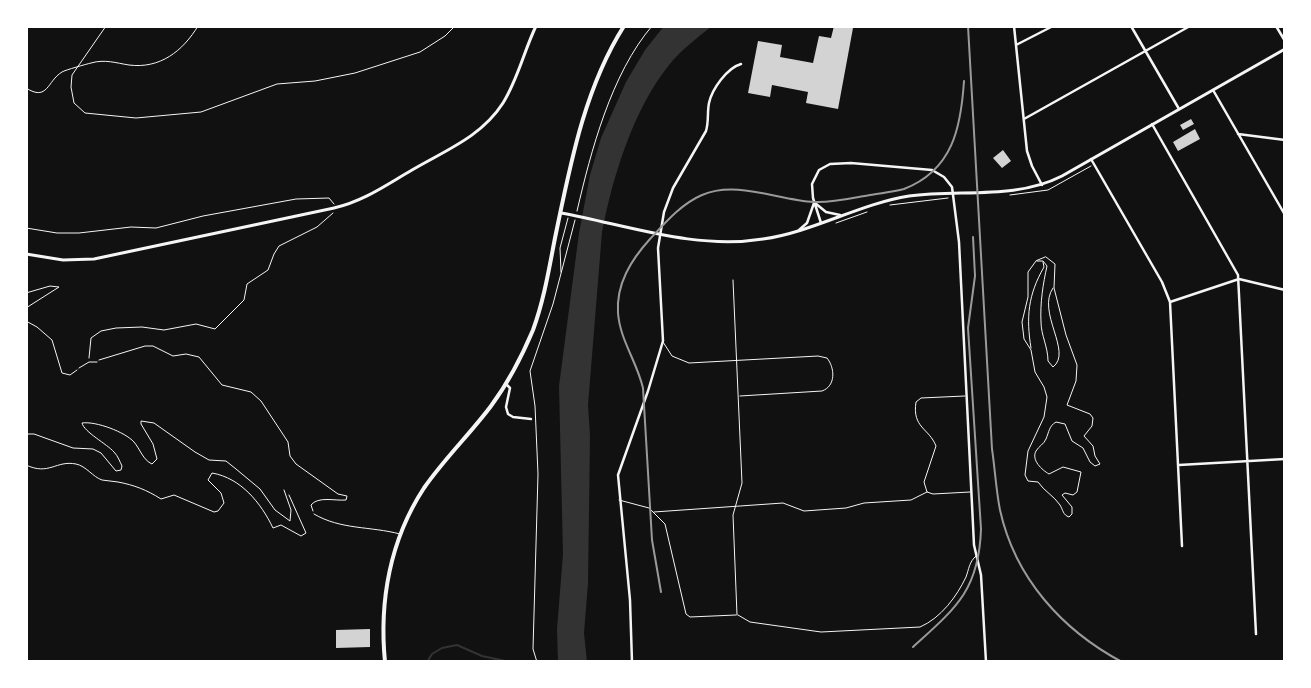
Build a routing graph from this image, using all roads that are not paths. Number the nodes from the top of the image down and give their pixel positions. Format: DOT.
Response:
graph roads {
  1 [pos="536,26"];
  2 [pos="624,26"];
  3 [pos="1014,26"];
  4 [pos="1053,26"];
  5 [pos="1131,26"];
  6 [pos="1190,26"];
  7 [pos="1276,26"];
  8 [pos="1285,41"];
  9 [pos="1016,45"];
  10 [pos="1285,48"];
  11 [pos="1146,52"];
  12 [pos="741,64"];
  13 [pos="1213,90"];
  14 [pos="1179,109"];
  15 [pos="1024,119"];
  16 [pos="1152,124"];
  17 [pos="1238,134"];
  18 [pos="1285,140"];
  19 [pos="1091,159"];
  20 [pos="1042,185"];
  21 [pos="814,202"];
  22 [pos="561,213"];
  23 [pos="849,214"];
  24 [pos="1285,215"];
  25 [pos="821,224"];
  26 [pos="798,231"];
  27 [pos="660,234"];
  28 [pos="26,254"];
  29 [pos="1239,279"];
  30 [pos="733,280"];
  31 [pos="1285,290"];
  32 [pos="1170,302"];
  33 [pos="663,341"];
  34 [pos="737,361"];
  35 [pos="97,362"];
  36 [pos="79,368"];
  37 [pos="506,384"];
  38 [pos="738,396"];
  39 [pos="965,396"];
  40 [pos="531,419"];
  41 [pos="1285,459"];
  42 [pos="1248,461"];
  43 [pos="1179,465"];
  44 [pos="927,492"];
  45 [pos="970,492"];
  46 [pos="619,500"];
  47 [pos="735,506"];
  48 [pos="654,512"];
  49 [pos="314,514"];
  50 [pos="401,534"];
  51 [pos="1182,546"];
  52 [pos="976,556"];
  53 [pos="737,615"];
  54 [pos="1256,634"];
  55 [pos="385,662"];
  56 [pos="632,662"];
  57 [pos="986,662"];
  1 -- 28 [label="street"];
  2 -- 22 [label="main road"];
  3 -- 9 [label="street"];
  4 -- 9 [label="street"];
  5 -- 11 [label="street"];
  6 -- 11 [label="street"];
  7 -- 8 [label="street"];
  9 -- 15 [label="street"];
  10 -- 13 [label="street"];
  11 -- 14 [label="street"];
  11 -- 15 [label="street"];
  12 -- 27 [label="street"];
  13 -- 14 [label="street"];
  13 -- 17 [label="street"];
  14 -- 16 [label="street"];
  15 -- 20 [label="street"];
  16 -- 19 [label="street"];
  16 -- 29 [label="street"];
  17 -- 18 [label="street"];
  17 -- 24 [label="street"];
  19 -- 20 [label="street"];
  19 -- 32 [label="street"];
  20 -- 23 [label="street"];
  21 -- 23 [label="street"];
  21 -- 25 [label="street"];
  21 -- 26 [label="street"];
  21 -- 39 [label="street"];
  22 -- 27 [label="street"];
  22 -- 37 [label="main road"];
  23 -- 25 [label="street"];
  25 -- 26 [label="street"];
  26 -- 27 [label="street"];
  27 -- 33 [label="street"];
  29 -- 31 [label="street"];
  29 -- 32 [label="street"];
  29 -- 42 [label="street"];
  30 -- 34 [label="lane"];
  32 -- 43 [label="street"];
  33 -- 34 [label="lane"];
  33 -- 46 [label="street"];
  34 -- 38 [label="lane"];
  34 -- 38 [label="lane"];
  35 -- 36 [label="lane"];
  37 -- 40 [label="street"];
  37 -- 50 [label="main road"];
  38 -- 47 [label="lane"];
  39 -- 44 [label="lane"];
  39 -- 45 [label="street"];
  41 -- 42 [label="street"];
  42 -- 43 [label="street"];
  42 -- 54 [label="street"];
  43 -- 51 [label="street"];
  44 -- 45 [label="lane"];
  44 -- 47 [label="lane"];
  45 -- 52 [label="street"];
  46 -- 48 [label="lane"];
  46 -- 56 [label="street"];
  47 -- 48 [label="lane"];
  47 -- 53 [label="lane"];
  48 -- 53 [label="lane"];
  49 -- 50 [label="lane"];
  50 -- 55 [label="main road"];
  52 -- 53 [label="lane"];
  52 -- 57 [label="street"];
}
